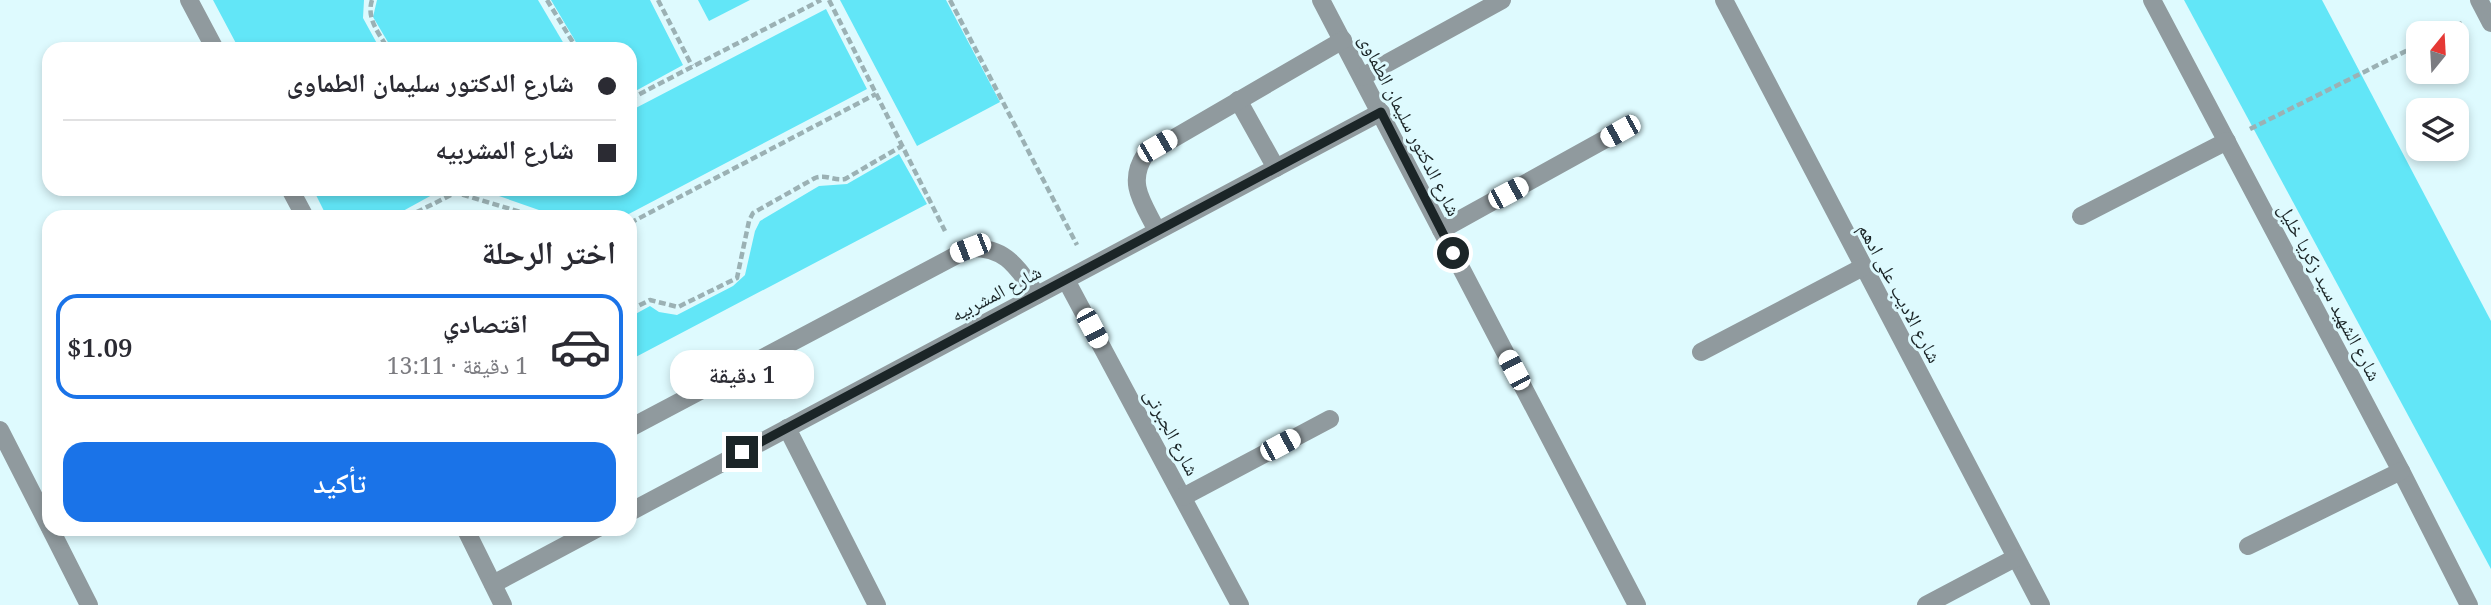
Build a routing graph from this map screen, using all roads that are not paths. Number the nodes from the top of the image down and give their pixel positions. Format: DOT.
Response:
graph roads {
  1 [pos="189,0"];
  2 [pos="1321,0"];
  3 [pos="1502,0"];
  4 [pos="1724,0"];
  5 [pos="2152,0"];
  6 [pos="2479,0"];
  7 [pos="2491,23"];
  8 [pos="1343,40"];
  9 [pos="211,42"];
  10 [pos="1363,77"];
  11 [pos="1238,100"];
  12 [pos="1381,112"];
  13 [pos="1620,131"];
  14 [pos="2227,141"];
  15 [pos="1276,168"];
  16 [pos="2081,216"];
  17 [pos="1441,230"];
  18 [pos="1157,231"];
  19 [pos="1863,267"];
  20 [pos="1066,280"];
  21 [pos="1037,295"];
  22 [pos="1700,352"];
  23 [pos="1329,419"];
  24 [pos="637,424"];
  25 [pos="787,428"];
  26 [pos="0,430"];
  27 [pos="2401,471"];
  28 [pos="1183,497"];
  29 [pos="637,508"];
  30 [pos="42,511"];
  31 [pos="54,536"];
  32 [pos="469,536"];
  33 [pos="580,536"];
  34 [pos="2248,546"];
  35 [pos="2015,558"];
  36 [pos="493,584"];
  37 [pos="89,605"];
  38 [pos="503,605"];
  39 [pos="877,605"];
  40 [pos="1240,605"];
  41 [pos="1637,605"];
  42 [pos="1926,605"];
  43 [pos="2040,605"];
  44 [pos="2469,605"];
  1 -- 9 [label="street"];
  2 -- 8 [label="street, شارع الدكتور سليمان الطماوى"];
  3 -- 10 [label="street"];
  4 -- 19 [label="street, شارع الاديب على ادهم"];
  5 -- 14 [label="street, شارع الشهيد سيد زكريا خليل"];
  6 -- 7 [label="street"];
  8 -- 10 [label="street, شارع الدكتور سليمان الطماوى"];
  8 -- 11 [label="street"];
  10 -- 12 [label="street, شارع الدكتور سليمان الطماوى"];
  11 -- 15 [label="street"];
  11 -- 18 [label="street"];
  12 -- 15 [label="street, شارع المشربيه"];
  12 -- 17 [label="street, شارع الدكتور سليمان الطماوى"];
  13 -- 17 [label="street"];
  14 -- 16 [label="street"];
  14 -- 27 [label="street, شارع الشهيد سيد زكريا خليل"];
  15 -- 18 [label="street, شارع المشربيه"];
  17 -- 41 [label="street, شارع الدكتور سليمان الطماوى"];
  18 -- 20 [label="street, شارع المشربيه"];
  19 -- 22 [label="street"];
  19 -- 35 [label="street, شارع الاديب على ادهم"];
  20 -- 21 [label="street, شارع المشربيه"];
  20 -- 28 [label="street, شارع الجبرتى"];
  21 -- 24 [label="street"];
  21 -- 25 [label="street, شارع المشربيه"];
  23 -- 28 [label="street"];
  25 -- 29 [label="street, شارع المشربيه"];
  25 -- 39 [label="street"];
  26 -- 30 [label="street"];
  27 -- 34 [label="street"];
  27 -- 44 [label="street, شارع الشهيد سيد زكريا خليل"];
  28 -- 40 [label="street, شارع الجبرتى"];
  31 -- 37 [label="street"];
  32 -- 36 [label="street"];
  33 -- 36 [label="street"];
  35 -- 42 [label="street"];
  35 -- 43 [label="street, شارع الاديب على ادهم"];
  36 -- 38 [label="street"];
}
